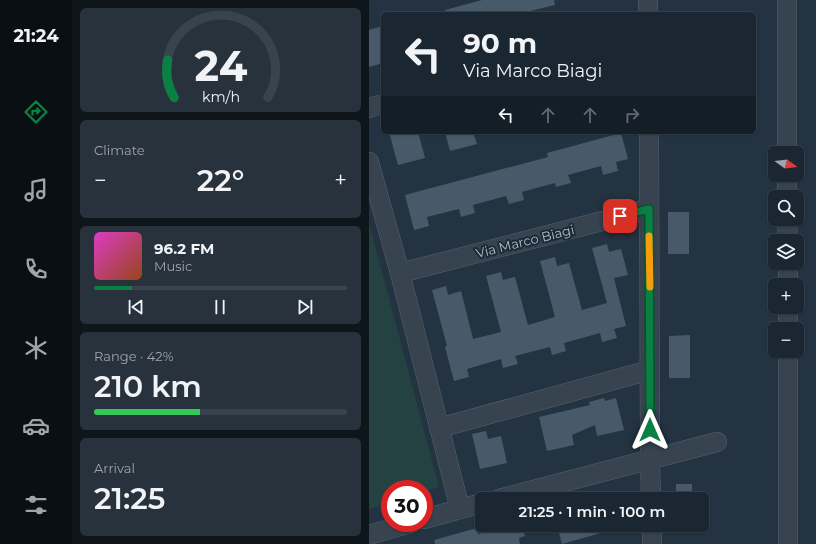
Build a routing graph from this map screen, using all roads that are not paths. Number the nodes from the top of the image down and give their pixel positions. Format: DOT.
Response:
graph roads {
  1 [pos="648,0"];
  2 [pos="787,0"];
  3 [pos="648,12"];
  4 [pos="381,105"];
  5 [pos="369,108"];
  6 [pos="649,134"];
  7 [pos="787,146"];
  8 [pos="369,162"];
  9 [pos="649,209"];
  10 [pos="400,273"];
  11 [pos="788,358"];
  12 [pos="650,370"];
  13 [pos="439,428"];
  14 [pos="717,442"];
  15 [pos="650,460"];
  16 [pos="526,492"];
  17 [pos="651,492"];
  18 [pos="475,505"];
  19 [pos="460,509"];
  20 [pos="433,516"];
  21 [pos="381,532"];
  22 [pos="652,532"];
  23 [pos="369,535"];
  24 [pos="652,544"];
  25 [pos="788,544"];
  1 -- 3 [label="street"];
  2 -- 7 [label="street"];
  4 -- 5 [label="street"];
  6 -- 9 [label="street"];
  8 -- 10 [label="street"];
  9 -- 10 [label="street, Via Marco Biagi"];
  9 -- 12 [label="street"];
  10 -- 13 [label="street"];
  11 -- 25 [label="street"];
  12 -- 13 [label="street"];
  12 -- 15 [label="street"];
  13 -- 19 [label="street"];
  14 -- 15 [label="street"];
  15 -- 16 [label="street"];
  15 -- 17 [label="street"];
  18 -- 19 [label="street"];
  19 -- 20 [label="street"];
  21 -- 23 [label="street"];
  22 -- 24 [label="street"];
}
